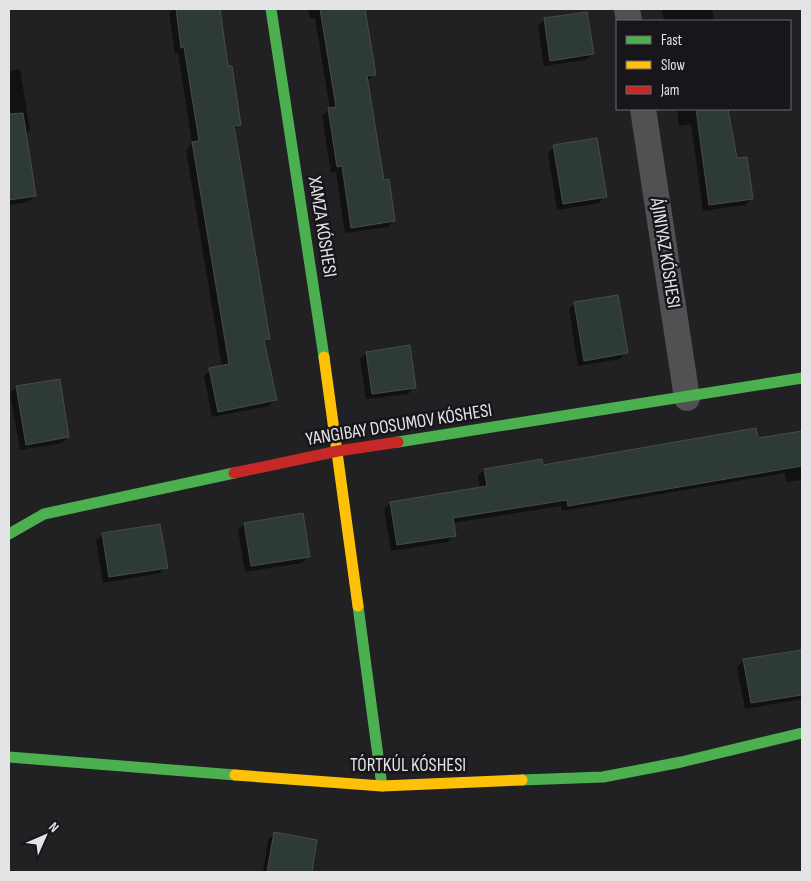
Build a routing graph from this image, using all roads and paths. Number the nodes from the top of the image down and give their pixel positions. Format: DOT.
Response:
graph roads {
  1 [pos="271,9"];
  2 [pos="642,110"];
  3 [pos="802,378"];
  4 [pos="687,398"];
  5 [pos="338,451"];
  6 [pos="9,534"];
  7 [pos="802,733"];
  8 [pos="9,757"];
  9 [pos="382,786"];
  1 -- 5 [label="street, XAMZA KÓSHESI"];
  2 -- 4 [label="street, ÁJINIYAZ KÓSHESI"];
  3 -- 4 [label="street, YANGIBAY DOSUMOV KÓSHESI"];
  4 -- 5 [label="street, YANGIBAY DOSUMOV KÓSHESI"];
  5 -- 6 [label="street, YANGIBAY DOSUMOV KÓSHESI"];
  5 -- 9 [label="street, XAMZA KÓSHESI"];
  7 -- 9 [label="street, TÓRTKÚL KÓSHESI"];
  8 -- 9 [label="street, TÓRTKÚL KÓSHESI"];
}
